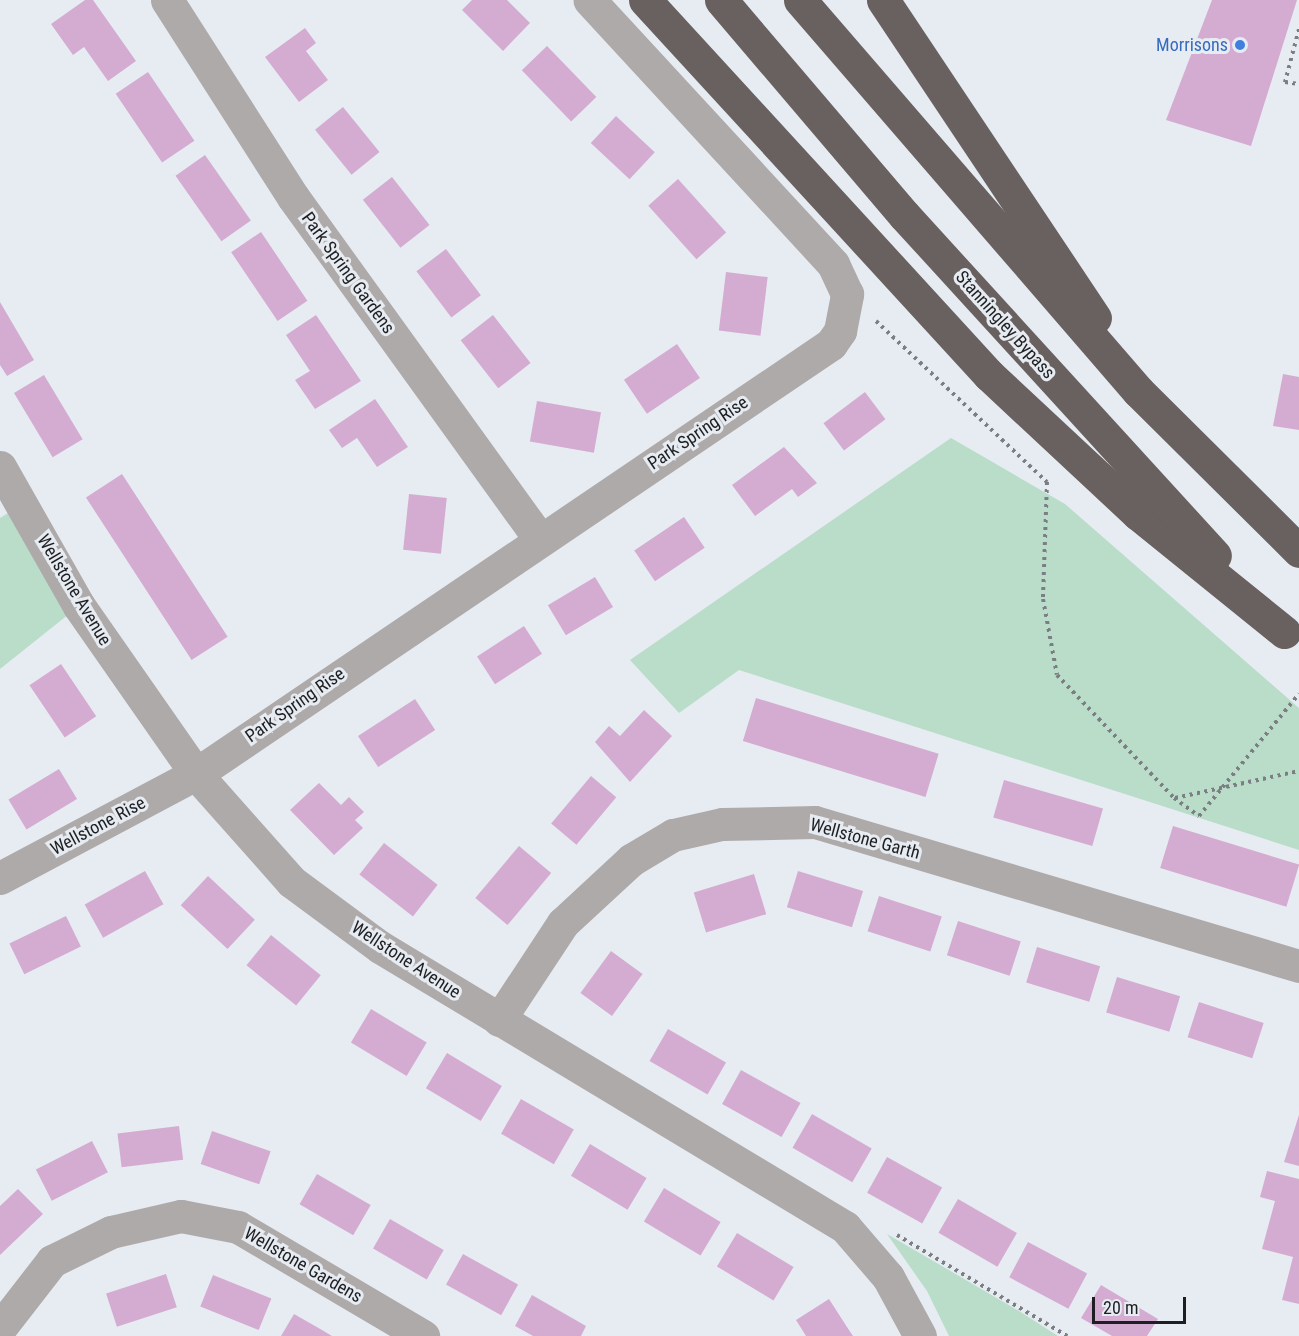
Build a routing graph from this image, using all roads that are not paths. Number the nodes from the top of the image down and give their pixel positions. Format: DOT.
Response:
graph roads {
  1 [pos="167,0"];
  2 [pos="589,0"];
  3 [pos="645,0"];
  4 [pos="721,0"];
  5 [pos="800,0"];
  6 [pos="883,0"];
  7 [pos="1138,391"];
  8 [pos="0,467"];
  9 [pos="540,539"];
  10 [pos="1299,551"];
  11 [pos="1292,637"];
  12 [pos="196,774"];
  13 [pos="0,878"];
  14 [pos="1299,966"];
  15 [pos="499,1020"];
  16 [pos="0,1328"];
  17 [pos="423,1336"];
  18 [pos="920,1336"];
  1 -- 9 [label="street, Park Spring Gardens"];
  2 -- 9 [label="street, Park Spring Rise"];
  3 -- 11 [label="highway"];
  4 -- 11 [label="highway, Stanningley Bypass"];
  5 -- 7 [label="highway"];
  6 -- 7 [label="highway"];
  7 -- 10 [label="highway"];
  8 -- 12 [label="street, Wellstone Avenue"];
  9 -- 12 [label="street, Park Spring Rise"];
  12 -- 13 [label="street, Wellstone Rise"];
  12 -- 15 [label="street, Wellstone Avenue"];
  14 -- 15 [label="street, Wellstone Garth"];
  15 -- 18 [label="street, Wellstone Avenue"];
  16 -- 17 [label="street, Wellstone Gardens"];
}
